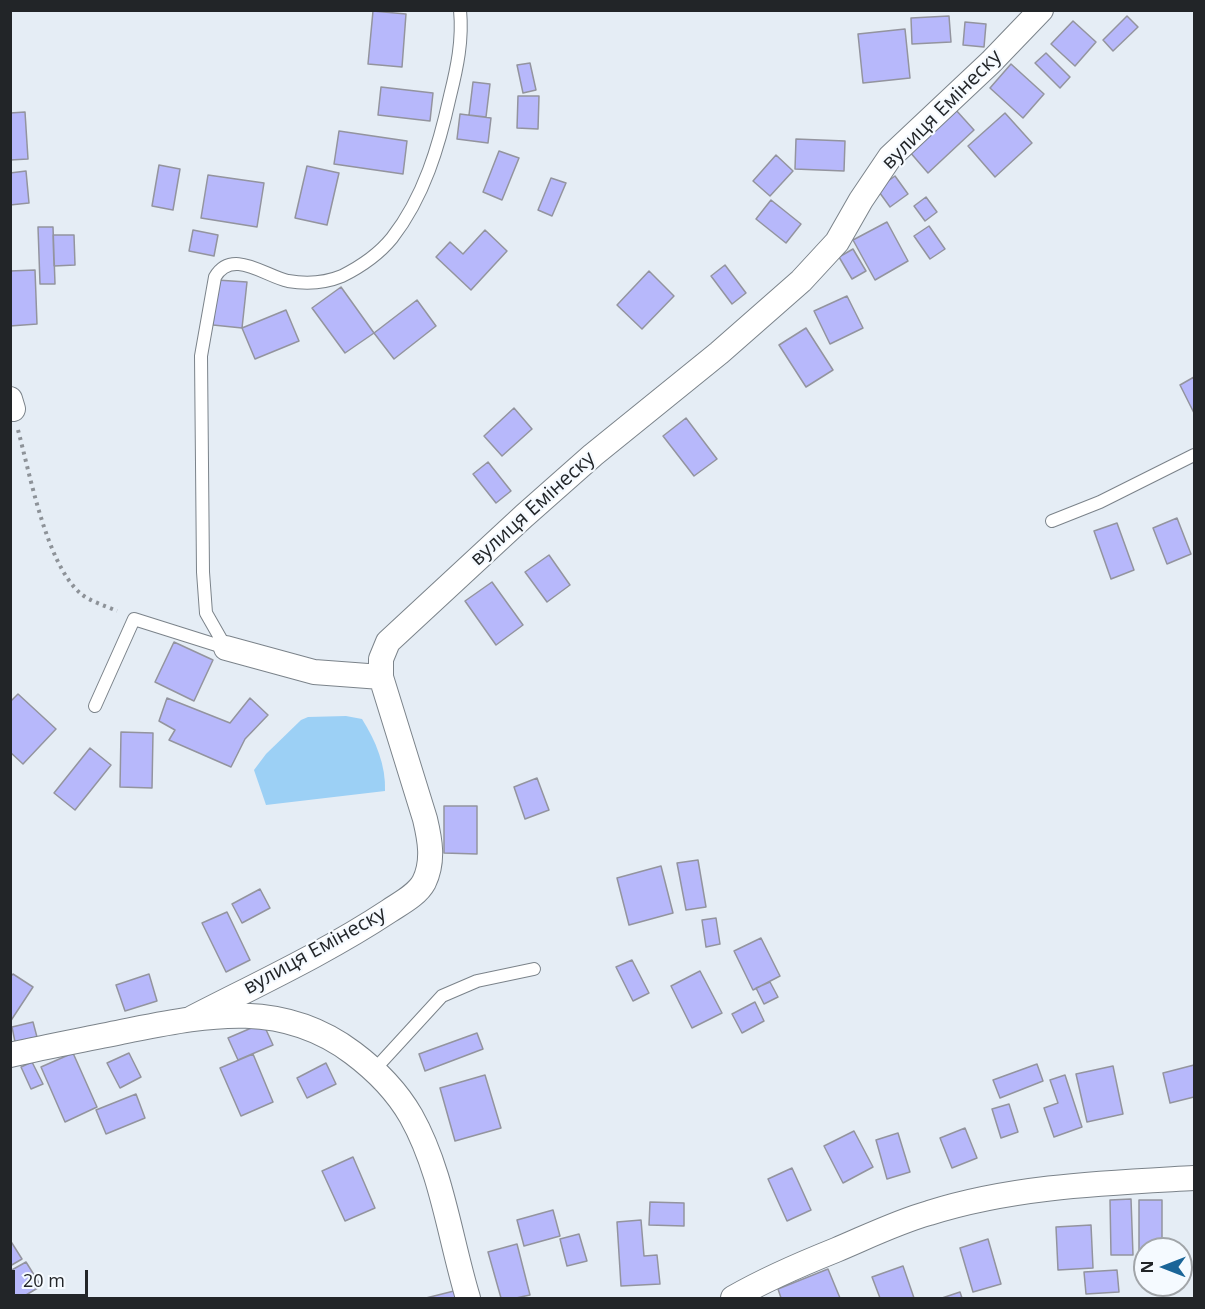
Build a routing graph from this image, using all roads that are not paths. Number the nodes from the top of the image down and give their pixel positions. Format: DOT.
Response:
graph roads {
  1 [pos="460,10"];
  2 [pos="1041,10"];
  3 [pos="1194,455"];
  4 [pos="1052,521"];
  5 [pos="226,648"];
  6 [pos="381,677"];
  7 [pos="95,706"];
  8 [pos="534,969"];
  9 [pos="192,1018"];
  10 [pos="10,1055"];
  11 [pos="375,1070"];
  12 [pos="1194,1178"];
  13 [pos="468,1299"];
  14 [pos="733,1299"];
  1 -- 5 [label="lane"];
  2 -- 6 [label="street, вулиця Емінеску"];
  3 -- 4 [label="lane"];
  5 -- 6 [label="street"];
  5 -- 7 [label="lane"];
  6 -- 9 [label="street, вулиця Емінеску"];
  8 -- 11 [label="lane"];
  9 -- 10 [label="street"];
  9 -- 11 [label="street"];
  11 -- 13 [label="street"];
  12 -- 14 [label="street"];
}
